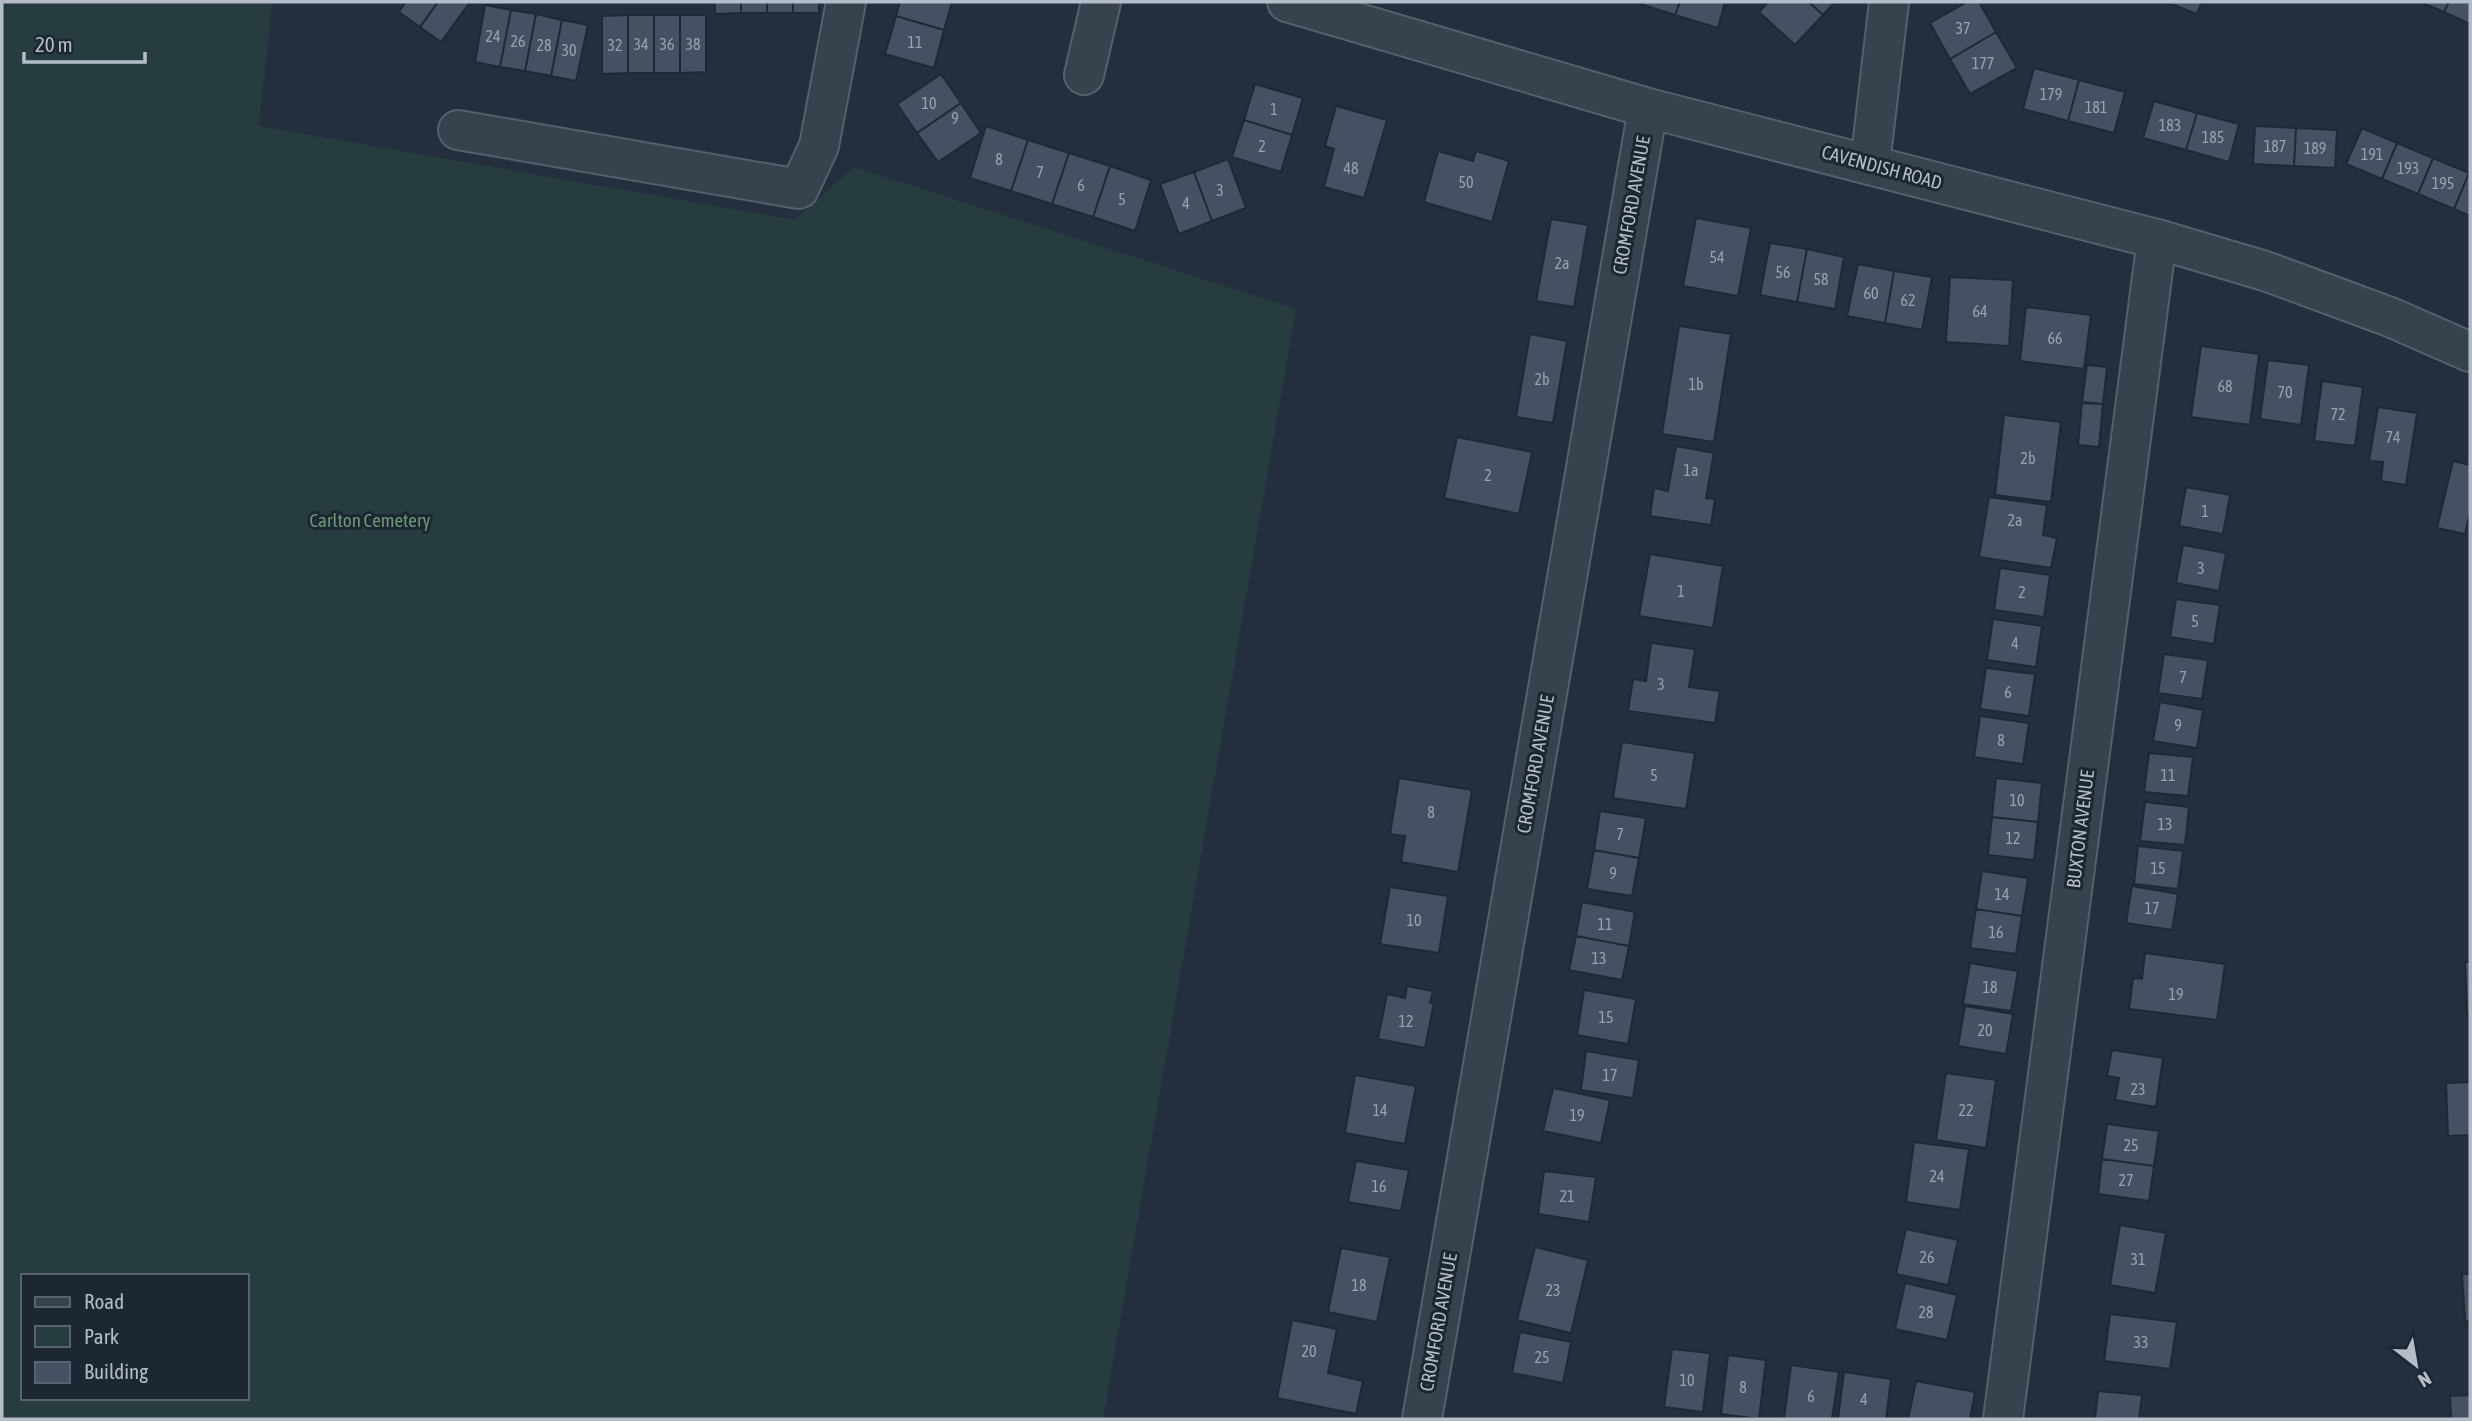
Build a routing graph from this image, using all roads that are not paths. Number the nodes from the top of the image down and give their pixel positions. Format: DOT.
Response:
graph roads {
  1 [pos="846,2"];
  2 [pos="1101,2"];
  3 [pos="1889,2"];
  4 [pos="1306,4"];
  5 [pos="1087,76"];
  6 [pos="1648,108"];
  7 [pos="458,130"];
  8 [pos="1870,163"];
  9 [pos="2157,239"];
  10 [pos="2470,352"];
  11 [pos="1422,1419"];
  12 [pos="2003,1419"];
  1 -- 7 [label="street"];
  2 -- 5 [label="street"];
  3 -- 8 [label="street"];
  4 -- 6 [label="street, CAVENDISH ROAD"];
  6 -- 8 [label="street, CAVENDISH ROAD"];
  6 -- 11 [label="street, CROMFORD AVENUE"];
  8 -- 9 [label="street, CAVENDISH ROAD"];
  9 -- 10 [label="street, CAVENDISH ROAD"];
  9 -- 12 [label="street, BUXTON AVENUE"];
}
